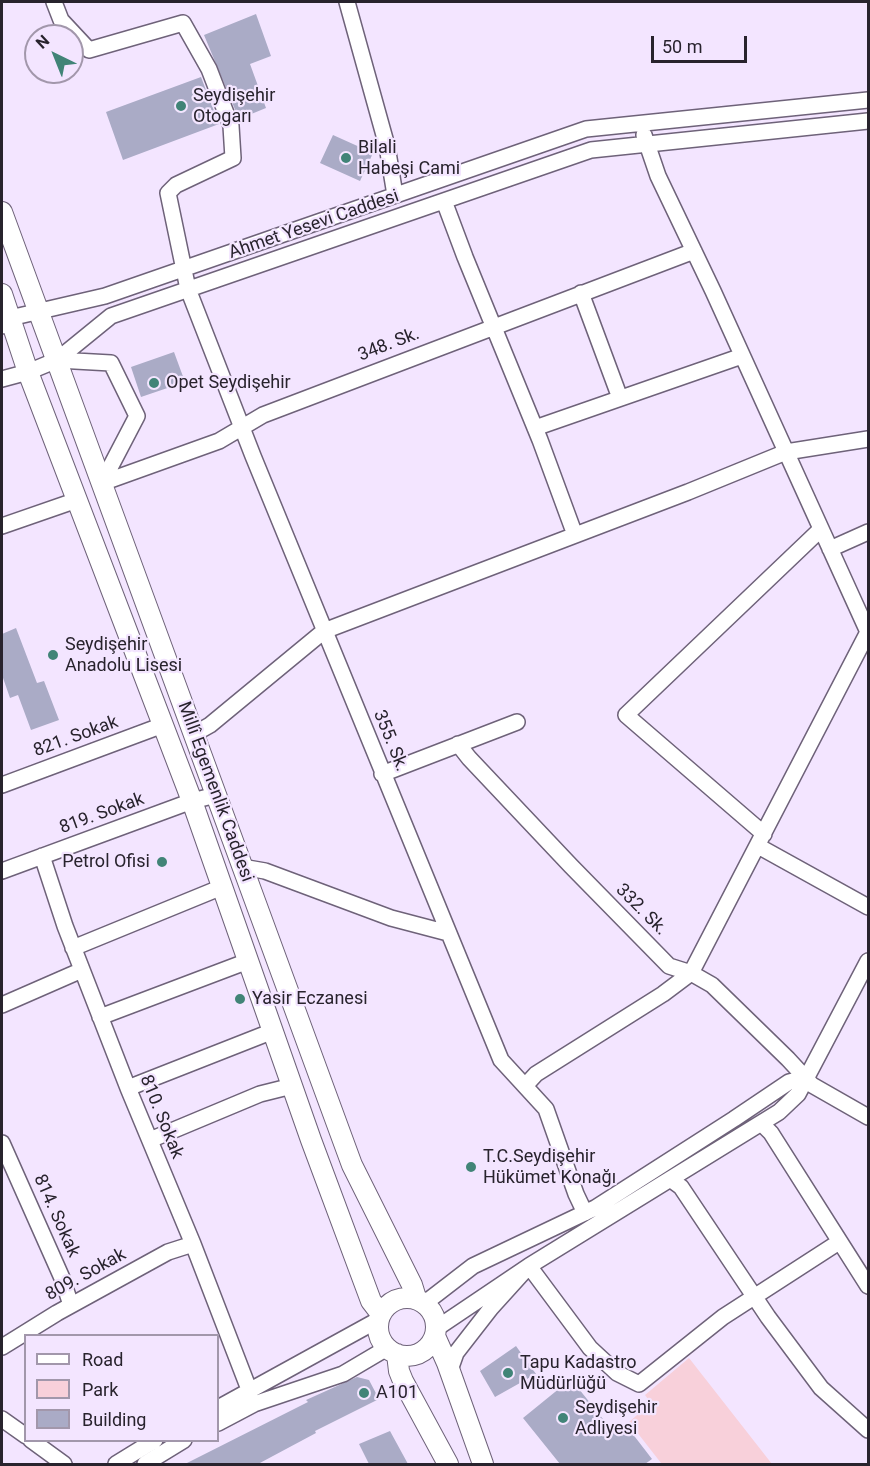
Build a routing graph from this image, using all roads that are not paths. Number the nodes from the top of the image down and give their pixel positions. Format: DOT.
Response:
graph roads {
  1 [pos="54,2"];
  2 [pos="347,2"];
  3 [pos="868,100"];
  4 [pos="868,121"];
  5 [pos="641,124"];
  6 [pos="647,144"];
  7 [pos="395,195"];
  8 [pos="444,201"];
  9 [pos="2,212"];
  10 [pos="694,251"];
  11 [pos="184,269"];
  12 [pos="188,289"];
  13 [pos="581,293"];
  14 [pos="2,294"];
  15 [pos="38,310"];
  16 [pos="6,322"];
  17 [pos="493,326"];
  18 [pos="742,356"];
  19 [pos="57,360"];
  20 [pos="28,372"];
  21 [pos="2,379"];
  22 [pos="620,398"];
  23 [pos="243,427"];
  24 [pos="535,428"];
  25 [pos="868,439"];
  26 [pos="786,452"];
  27 [pos="102,483"];
  28 [pos="77,500"];
  29 [pos="2,526"];
  30 [pos="821,529"];
  31 [pos="868,532"];
  32 [pos="575,535"];
  33 [pos="830,549"];
  34 [pos="324,631"];
  35 [pos="868,632"];
  36 [pos="517,722"];
  37 [pos="163,725"];
  38 [pos="194,735"];
  39 [pos="458,744"];
  40 [pos="382,774"];
  41 [pos="2,785"];
  42 [pos="216,795"];
  43 [pos="192,801"];
  44 [pos="761,840"];
  45 [pos="42,856"];
  46 [pos="243,867"];
  47 [pos="2,871"];
  48 [pos="222,887"];
  49 [pos="868,907"];
  50 [pos="448,933"];
  51 [pos="73,948"];
  52 [pos="248,961"];
  53 [pos="868,961"];
  54 [pos="82,970"];
  55 [pos="691,973"];
  56 [pos="2,1005"];
  57 [pos="100,1017"];
  58 [pos="273,1031"];
  59 [pos="808,1081"];
  60 [pos="292,1086"];
  61 [pos="525,1086"];
  62 [pos="128,1088"];
  63 [pos="868,1117"];
  64 [pos="761,1123"];
  65 [pos="150,1140"];
  66 [pos="2,1143"];
  67 [pos="8,1175"];
  68 [pos="670,1179"];
  69 [pos="585,1213"];
  70 [pos="839,1242"];
  71 [pos="193,1244"];
  72 [pos="529,1266"];
  73 [pos="868,1286"];
  74 [pos="754,1297"];
  75 [pos="420,1301"];
  76 [pos="71,1305"];
  77 [pos="380,1317"];
  78 [pos="436,1332"];
  79 [pos="2,1347"];
  80 [pos="392,1351"];
  81 [pos="450,1370"];
  82 [pos="250,1392"];
  83 [pos="219,1408"];
  84 [pos="2,1419"];
  85 [pos="219,1422"];
  86 [pos="868,1430"];
  87 [pos="24,1435"];
  88 [pos="34,1442"];
  89 [pos="152,1442"];
  90 [pos="180,1442"];
  91 [pos="149,1463"];
  92 [pos="64,1464"];
  93 [pos="116,1464"];
  94 [pos="448,1464"];
  95 [pos="483,1464"];
  1 -- 11 [label="street, 355. Sk."];
  2 -- 7 [label="street"];
  3 -- 5 [label="street, Ahmet Yesevi Caddesi"];
  4 -- 6 [label="street, Ahmet Yesevi Caddesi"];
  5 -- 6 [label="street"];
  5 -- 7 [label="street, Ahmet Yesevi Caddesi"];
  6 -- 8 [label="street, Ahmet Yesevi Caddesi"];
  6 -- 10 [label="street"];
  7 -- 11 [label="street, Ahmet Yesevi Caddesi"];
  8 -- 12 [label="street, Ahmet Yesevi Caddesi"];
  8 -- 17 [label="street"];
  9 -- 15 [label="main road, Millî Egemenlik Caddesi"];
  10 -- 13 [label="street, 348. Sk."];
  10 -- 18 [label="street"];
  11 -- 12 [label="street, 355. Sk."];
  11 -- 15 [label="street, Ahmet Yesevi Caddesi"];
  12 -- 19 [label="street, Ahmet Yesevi Caddesi"];
  12 -- 23 [label="street, 355. Sk."];
  13 -- 17 [label="street, 348. Sk."];
  13 -- 22 [label="street"];
  14 -- 16 [label="main road, Millî Egemenlik Caddesi"];
  15 -- 16 [label="street, Ahmet Yesevi Caddesi"];
  15 -- 19 [label="main road, Millî Egemenlik Caddesi"];
  16 -- 20 [label="main road, Millî Egemenlik Caddesi"];
  17 -- 23 [label="street, 348. Sk."];
  17 -- 24 [label="street"];
  18 -- 22 [label="street"];
  18 -- 26 [label="street"];
  19 -- 20 [label="street, Ahmet Yesevi Caddesi"];
  19 -- 27 [label="main road, Millî Egemenlik Caddesi"];
  19 -- 27 [label="street"];
  20 -- 21 [label="street, Ahmet Yesevi Caddesi"];
  20 -- 28 [label="main road, Millî Egemenlik Caddesi"];
  22 -- 24 [label="street"];
  23 -- 27 [label="street, 348. Sk."];
  23 -- 34 [label="street, 355. Sk."];
  24 -- 32 [label="street"];
  25 -- 26 [label="street"];
  26 -- 30 [label="street"];
  26 -- 32 [label="street"];
  27 -- 38 [label="main road, Millî Egemenlik Caddesi"];
  28 -- 29 [label="street"];
  28 -- 37 [label="main road, Millî Egemenlik Caddesi"];
  30 -- 33 [label="street"];
  30 -- 44 [label="street"];
  31 -- 33 [label="street"];
  32 -- 34 [label="street"];
  33 -- 35 [label="street"];
  34 -- 38 [label="street"];
  34 -- 40 [label="street, 355. Sk."];
  35 -- 44 [label="street"];
  36 -- 39 [label="street"];
  37 -- 41 [label="street, 821. Sokak"];
  37 -- 43 [label="main road, Millî Egemenlik Caddesi"];
  38 -- 42 [label="main road, Millî Egemenlik Caddesi"];
  39 -- 40 [label="street"];
  39 -- 55 [label="street, 332. Sk."];
  40 -- 50 [label="street, 355. Sk."];
  42 -- 43 [label="street, 819. Sokak"];
  42 -- 46 [label="main road, Millî Egemenlik Caddesi"];
  43 -- 45 [label="street, 819. Sokak"];
  43 -- 48 [label="main road, Millî Egemenlik Caddesi"];
  44 -- 49 [label="street"];
  44 -- 55 [label="street"];
  45 -- 47 [label="street, 819. Sokak"];
  45 -- 51 [label="street, 810. Sokak"];
  46 -- 50 [label="street"];
  46 -- 75 [label="main road, Millî Egemenlik Caddesi"];
  48 -- 51 [label="street"];
  48 -- 52 [label="main road, Millî Egemenlik Caddesi"];
  50 -- 61 [label="street, 355. Sk."];
  51 -- 54 [label="street, 810. Sokak"];
  52 -- 57 [label="street"];
  52 -- 58 [label="main road, Millî Egemenlik Caddesi"];
  53 -- 59 [label="street"];
  54 -- 56 [label="street"];
  54 -- 57 [label="street, 810. Sokak"];
  55 -- 59 [label="street, 332. Sk."];
  55 -- 61 [label="street"];
  57 -- 62 [label="street, 810. Sokak"];
  58 -- 60 [label="main road, Millî Egemenlik Caddesi"];
  58 -- 62 [label="street"];
  59 -- 63 [label="street, 332. Sk."];
  59 -- 64 [label="street"];
  59 -- 69 [label="street"];
  60 -- 65 [label="street"];
  60 -- 77 [label="main road, Millî Egemenlik Caddesi"];
  61 -- 69 [label="street, 355. Sk."];
  62 -- 65 [label="street, 810. Sokak"];
  64 -- 68 [label="street"];
  64 -- 70 [label="street"];
  65 -- 71 [label="street, 810. Sokak"];
  66 -- 67 [label="street, 814. Sokak"];
  67 -- 76 [label="street, 814. Sokak"];
  68 -- 72 [label="street"];
  68 -- 74 [label="street"];
  69 -- 75 [label="street"];
  70 -- 73 [label="street"];
  70 -- 74 [label="street"];
  71 -- 76 [label="street, 809. Sokak"];
  71 -- 82 [label="street, 810. Sokak"];
  72 -- 74 [label="street"];
  72 -- 78 [label="street"];
  72 -- 81 [label="street"];
  74 -- 86 [label="street"];
  75 -- 77 [label="main road"];
  75 -- 78 [label="main road"];
  76 -- 79 [label="street, 809. Sokak"];
  77 -- 80 [label="main road"];
  77 -- 82 [label="street"];
  78 -- 80 [label="main road"];
  78 -- 81 [label="main road"];
  80 -- 85 [label="street"];
  80 -- 94 [label="main road"];
  81 -- 95 [label="main road"];
  82 -- 83 [label="street"];
  84 -- 87 [label="street"];
  88 -- 92 [label="street"];
  89 -- 93 [label="street"];
  90 -- 91 [label="street"];
}
